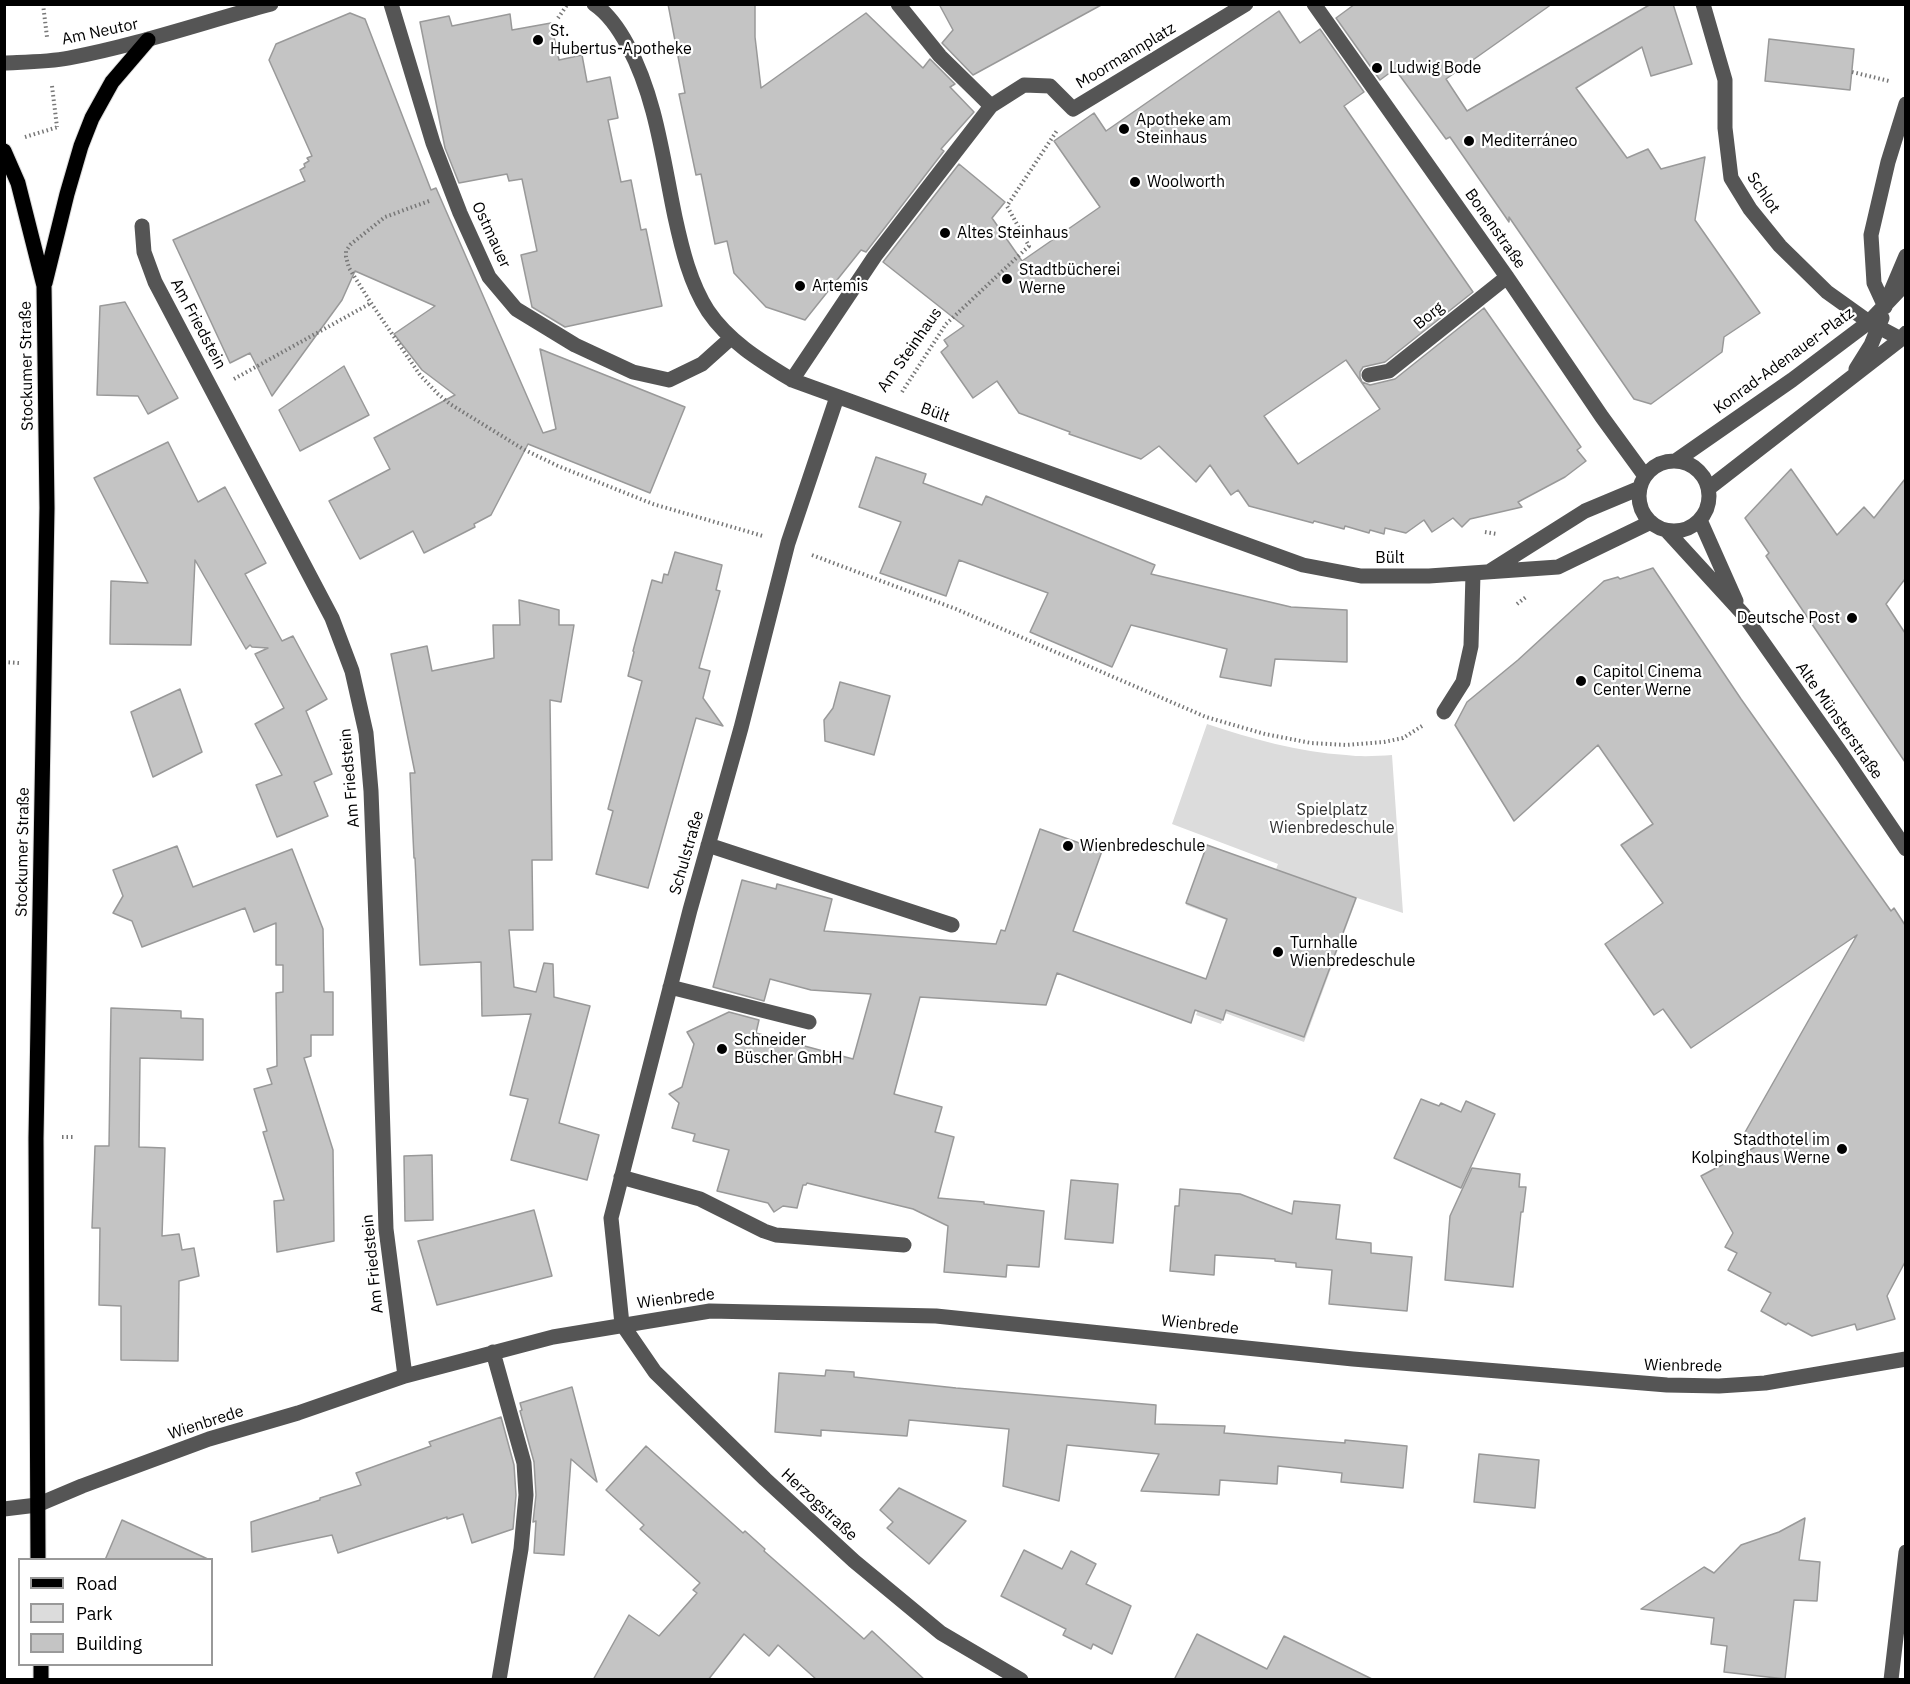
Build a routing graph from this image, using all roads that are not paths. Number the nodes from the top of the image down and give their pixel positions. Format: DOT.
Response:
graph roads {
  1 [pos="271,4"];
  2 [pos="391,4"];
  3 [pos="898,4"];
  4 [pos="1246,4"];
  5 [pos="1314,4"];
  6 [pos="1704,4"];
  7 [pos="597,5"];
  8 [pos="148,40"];
  9 [pos="4,63"];
  10 [pos="1905,104"];
  11 [pos="991,106"];
  12 [pos="4,151"];
  13 [pos="142,226"];
  14 [pos="1905,256"];
  15 [pos="1507,277"];
  16 [pos="1905,283"];
  17 [pos="44,286"];
  18 [pos="1884,306"];
  19 [pos="1874,325"];
  20 [pos="1903,336"];
  21 [pos="731,338"];
  22 [pos="1369,375"];
  23 [pos="1852,377"];
  24 [pos="792,380"];
  25 [pos="837,397"];
  26 [pos="1677,460"];
  27 [pos="1642,482"];
  28 [pos="1709,488"];
  29 [pos="1700,520"];
  30 [pos="1651,522"];
  31 [pos="1667,531"];
  32 [pos="1480,573"];
  33 [pos="1743,614"];
  34 [pos="1444,712"];
  35 [pos="708,845"];
  36 [pos="1905,849"];
  37 [pos="952,925"];
  38 [pos="670,987"];
  39 [pos="809,1022"];
  40 [pos="621,1177"];
  41 [pos="904,1245"];
  42 [pos="622,1324"];
  43 [pos="493,1352"];
  44 [pos="1905,1359"];
  45 [pos="405,1376"];
  46 [pos="37,1505"];
  47 [pos="4,1509"];
  48 [pos="1905,1552"];
  49 [pos="38,1558"];
  50 [pos="499,1680"];
  51 [pos="1021,1680"];
  52 [pos="1891,1680"];
  1 -- 8 [label="street, Am Neutor"];
  2 -- 21 [label="street, Ostmauer"];
  3 -- 11 [label="street"];
  4 -- 11 [label="street, Moormannplatz"];
  5 -- 15 [label="street, Bonenstraße"];
  6 -- 19 [label="street, Schlot"];
  7 -- 21 [label="street, Bült"];
  8 -- 9 [label="street, Am Neutor"];
  8 -- 17 [label="main road"];
  10 -- 18 [label="street"];
  11 -- 24 [label="street"];
  12 -- 17 [label="main road, Stockumer Straße"];
  13 -- 45 [label="street, Am Friedstein"];
  14 -- 18 [label="street"];
  15 -- 22 [label="street, Borg"];
  15 -- 27 [label="street, Bonenstraße"];
  16 -- 18 [label="street, Konrad-Adenauer-Platz"];
  17 -- 46 [label="main road, Stockumer Straße"];
  18 -- 19 [label="street, Konrad-Adenauer-Platz"];
  19 -- 20 [label="street, Schlot"];
  19 -- 23 [label="street"];
  19 -- 26 [label="street, Konrad-Adenauer-Platz"];
  20 -- 23 [label="street"];
  21 -- 24 [label="street, Bült"];
  23 -- 28 [label="street"];
  24 -- 25 [label="street, Bült"];
  25 -- 32 [label="street, Bült"];
  25 -- 35 [label="street, Schulstraße"];
  26 -- 27 [label="street"];
  26 -- 28 [label="street"];
  27 -- 30 [label="street"];
  27 -- 32 [label="street, Bült"];
  28 -- 29 [label="street"];
  29 -- 31 [label="street"];
  29 -- 33 [label="street, Alte Münsterstraße"];
  30 -- 31 [label="street, Alte Münsterstraße"];
  30 -- 32 [label="street, Bült"];
  31 -- 33 [label="street, Alte Münsterstraße"];
  32 -- 34 [label="street"];
  33 -- 36 [label="street, Alte Münsterstraße"];
  35 -- 37 [label="street"];
  35 -- 38 [label="street, Schulstraße"];
  38 -- 39 [label="street"];
  38 -- 40 [label="street, Schulstraße"];
  40 -- 41 [label="street"];
  40 -- 42 [label="street, Schulstraße"];
  42 -- 43 [label="street, Wienbrede"];
  42 -- 44 [label="street, Wienbrede"];
  42 -- 51 [label="street, Herzogstraße"];
  43 -- 45 [label="street, Wienbrede"];
  43 -- 50 [label="street"];
  45 -- 46 [label="street, Wienbrede"];
  46 -- 47 [label="street, Wienbrede"];
  46 -- 49 [label="main road, Stockumer Straße"];
  48 -- 52 [label="street"];
}
